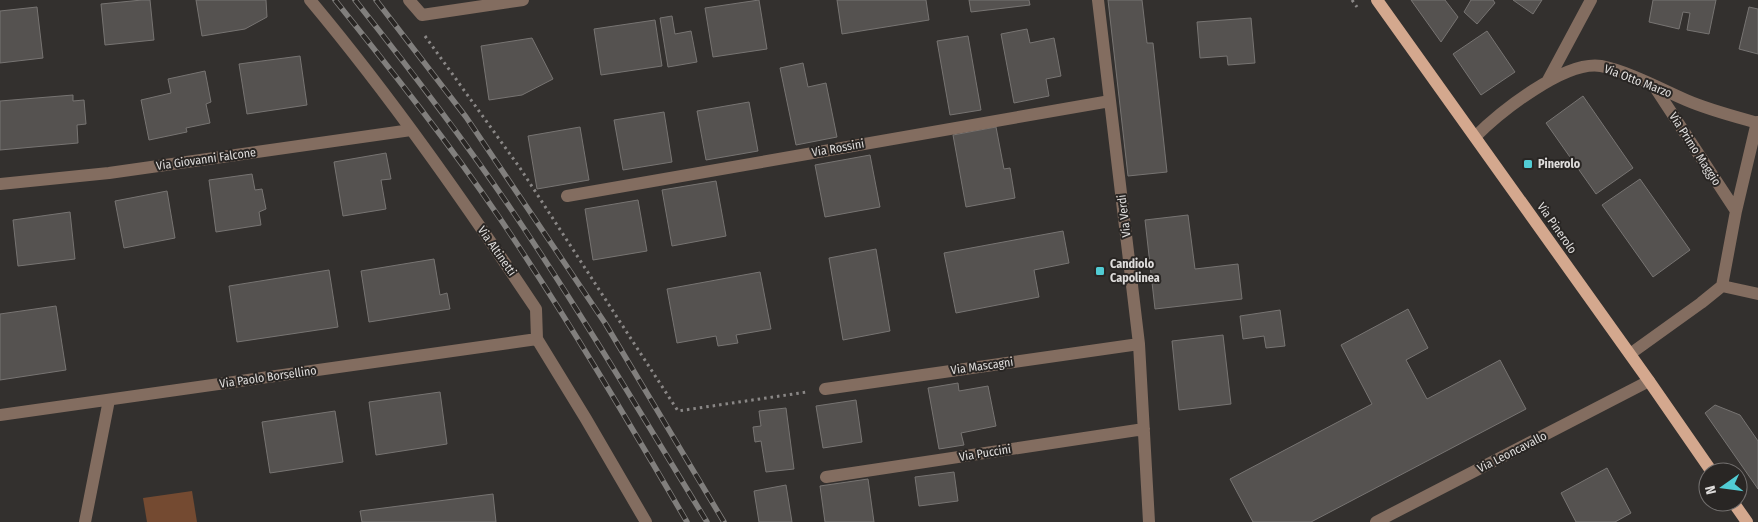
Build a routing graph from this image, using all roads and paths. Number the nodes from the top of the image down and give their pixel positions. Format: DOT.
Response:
graph roads {
  1 [pos="310,0"];
  2 [pos="409,0"];
  3 [pos="523,0"];
  4 [pos="1098,0"];
  5 [pos="1377,0"];
  6 [pos="1591,0"];
  7 [pos="422,15"];
  8 [pos="1547,82"];
  9 [pos="1654,86"];
  10 [pos="1110,101"];
  11 [pos="1758,122"];
  12 [pos="411,130"];
  13 [pos="1475,136"];
  14 [pos="0,184"];
  15 [pos="567,196"];
  16 [pos="1736,211"];
  17 [pos="1722,286"];
  18 [pos="1758,294"];
  19 [pos="537,339"];
  20 [pos="1140,344"];
  21 [pos="1630,354"];
  22 [pos="1649,381"];
  23 [pos="825,389"];
  24 [pos="109,400"];
  25 [pos="0,416"];
  26 [pos="1144,429"];
  27 [pos="1705,462"];
  28 [pos="826,477"];
  29 [pos="85,522"];
  30 [pos="646,522"];
  31 [pos="1149,522"];
  32 [pos="1376,522"];
  1 -- 12 [label="street, Via Altinetti"];
  2 -- 7 [label="street"];
  3 -- 7 [label="street"];
  4 -- 10 [label="street, Via Verdi"];
  5 -- 13 [label="main road, Via Pinerolo"];
  6 -- 8 [label="street"];
  7 -- 23 [label="path"];
  8 -- 9 [label="street, Via Otto Marzo"];
  8 -- 13 [label="street, Via Otto Marzo"];
  9 -- 11 [label="street, Via Otto Marzo"];
  9 -- 16 [label="street, Via Primo Maggio"];
  10 -- 15 [label="street, Via Rossini"];
  10 -- 20 [label="street, Via Verdi"];
  11 -- 16 [label="street, Via Primo Maggio"];
  12 -- 14 [label="street, Via Giovanni Falcone"];
  12 -- 19 [label="street, Via Altinetti"];
  13 -- 21 [label="main road, Via Pinerolo"];
  16 -- 17 [label="street, Via Primo Maggio"];
  17 -- 18 [label="street"];
  17 -- 21 [label="street"];
  19 -- 24 [label="street, Via Paolo Borsellino"];
  19 -- 30 [label="street, Via Altinetti"];
  20 -- 23 [label="street, Via Mascagni"];
  20 -- 26 [label="street, Via Verdi"];
  21 -- 22 [label="main road, Via Pinerolo"];
  22 -- 27 [label="main road, Via Pinerolo"];
  22 -- 32 [label="street, Via Leoncavallo"];
  24 -- 25 [label="street, Via Paolo Borsellino"];
  24 -- 29 [label="street"];
  26 -- 28 [label="street, Via Puccini"];
  26 -- 31 [label="street, Via Verdi"];
}
